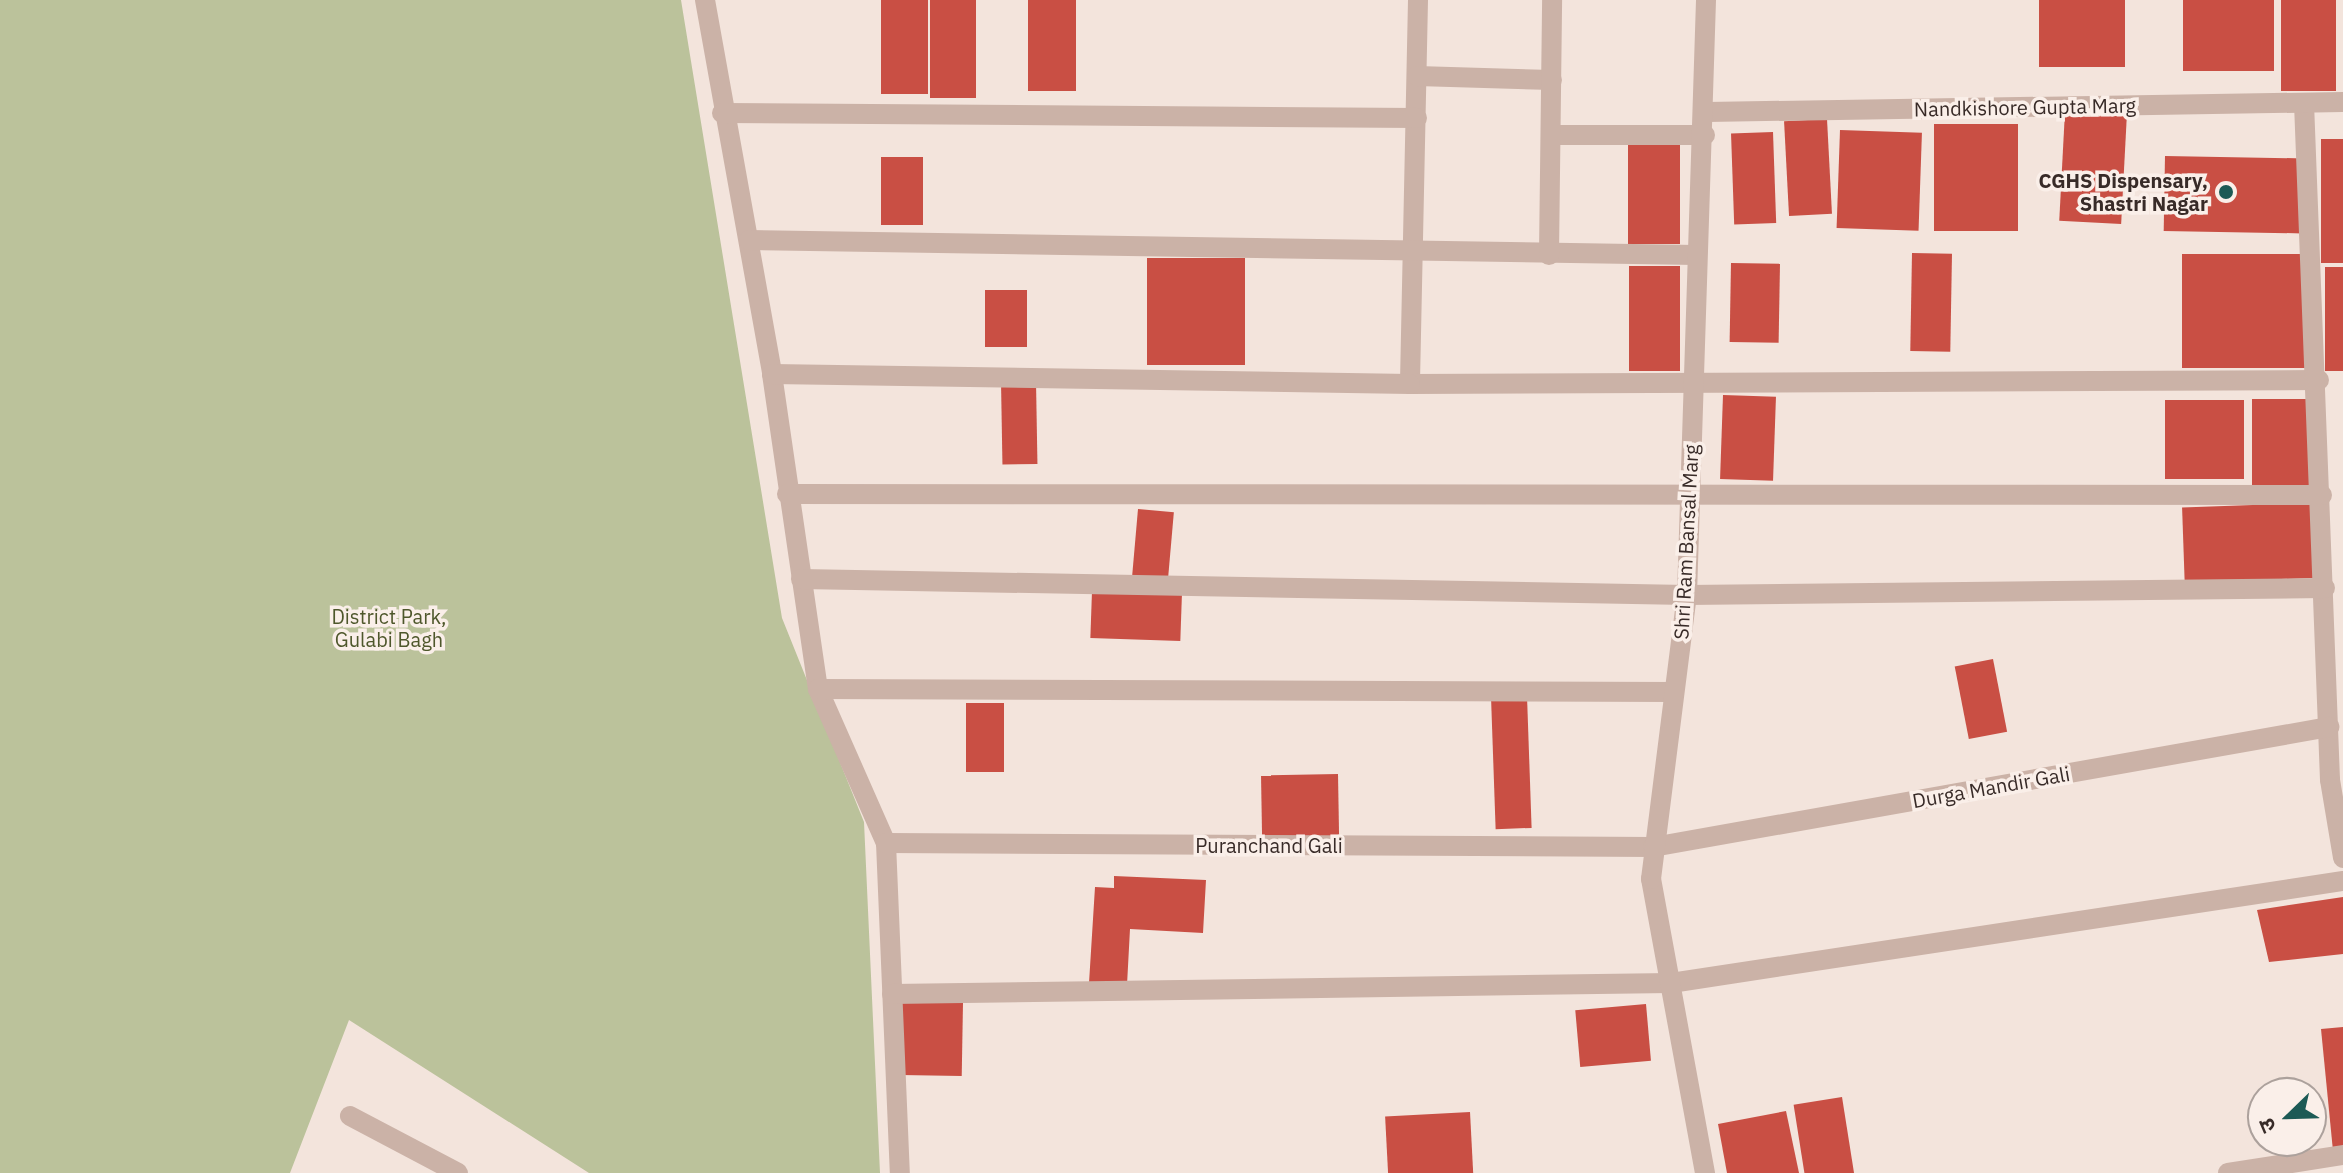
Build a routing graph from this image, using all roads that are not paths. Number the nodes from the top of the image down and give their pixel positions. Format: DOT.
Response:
graph roads {
  1 [pos="705,0"];
  2 [pos="1418,0"];
  3 [pos="1552,0"];
  4 [pos="1706,0"];
  5 [pos="1417,76"];
  6 [pos="1552,80"];
  7 [pos="2343,102"];
  8 [pos="2304,103"];
  9 [pos="1707,112"];
  10 [pos="722,113"];
  11 [pos="1417,118"];
  12 [pos="1551,135"];
  13 [pos="1705,135"];
  14 [pos="749,240"];
  15 [pos="1414,254"];
  16 [pos="1549,255"];
  17 [pos="1696,255"];
  18 [pos="772,374"];
  19 [pos="1693,380"];
  20 [pos="2319,380"];
  21 [pos="1410,384"];
  22 [pos="787,494"];
  23 [pos="2322,495"];
  24 [pos="1689,496"];
  25 [pos="801,579"];
  26 [pos="2325,588"];
  27 [pos="1687,595"];
  28 [pos="818,689"];
  29 [pos="1674,692"];
  30 [pos="2329,727"];
  31 [pos="886,843"];
  32 [pos="1653,847"];
  33 [pos="2343,858"];
  34 [pos="2343,881"];
  35 [pos="1671,983"];
  36 [pos="892,994"];
  37 [pos="350,1116"];
  38 [pos="2343,1155"];
  39 [pos="2267,1170"];
  40 [pos="458,1173"];
  41 [pos="900,1173"];
  42 [pos="1705,1173"];
  43 [pos="2228,1173"];
  1 -- 10 [label="street"];
  2 -- 5 [label="street"];
  3 -- 6 [label="street"];
  4 -- 9 [label="street, Shri Ram Bansal Marg"];
  5 -- 6 [label="street"];
  5 -- 11 [label="street"];
  6 -- 12 [label="street"];
  7 -- 8 [label="street, Nandkishore Gupta Marg"];
  8 -- 9 [label="street, Nandkishore Gupta Marg"];
  8 -- 20 [label="street"];
  9 -- 13 [label="street, Shri Ram Bansal Marg"];
  10 -- 11 [label="street"];
  10 -- 14 [label="street"];
  11 -- 15 [label="street"];
  12 -- 13 [label="street"];
  12 -- 16 [label="street"];
  13 -- 17 [label="street, Shri Ram Bansal Marg"];
  14 -- 15 [label="street"];
  14 -- 18 [label="street"];
  15 -- 16 [label="street"];
  15 -- 21 [label="street"];
  16 -- 17 [label="street"];
  17 -- 19 [label="street, Shri Ram Bansal Marg"];
  18 -- 21 [label="street"];
  18 -- 22 [label="street"];
  19 -- 20 [label="street"];
  19 -- 21 [label="street"];
  19 -- 24 [label="street, Shri Ram Bansal Marg"];
  20 -- 23 [label="street"];
  22 -- 24 [label="street"];
  22 -- 25 [label="street"];
  23 -- 24 [label="street"];
  23 -- 26 [label="street"];
  24 -- 27 [label="street, Shri Ram Bansal Marg"];
  25 -- 27 [label="street"];
  25 -- 28 [label="street"];
  26 -- 27 [label="street"];
  26 -- 30 [label="street"];
  27 -- 29 [label="street, Shri Ram Bansal Marg"];
  28 -- 29 [label="street"];
  28 -- 31 [label="street"];
  29 -- 32 [label="street, Shri Ram Bansal Marg"];
  30 -- 32 [label="street, Durga Mandir Gali"];
  30 -- 33 [label="street"];
  31 -- 32 [label="street, Puranchand Gali"];
  31 -- 36 [label="street"];
  32 -- 35 [label="street, Shri Ram Bansal Marg"];
  34 -- 35 [label="street"];
  35 -- 36 [label="street"];
  35 -- 42 [label="street, Shri Ram Bansal Marg"];
  36 -- 41 [label="street"];
  37 -- 40 [label="street"];
  38 -- 39 [label="street"];
  39 -- 43 [label="street"];
}
